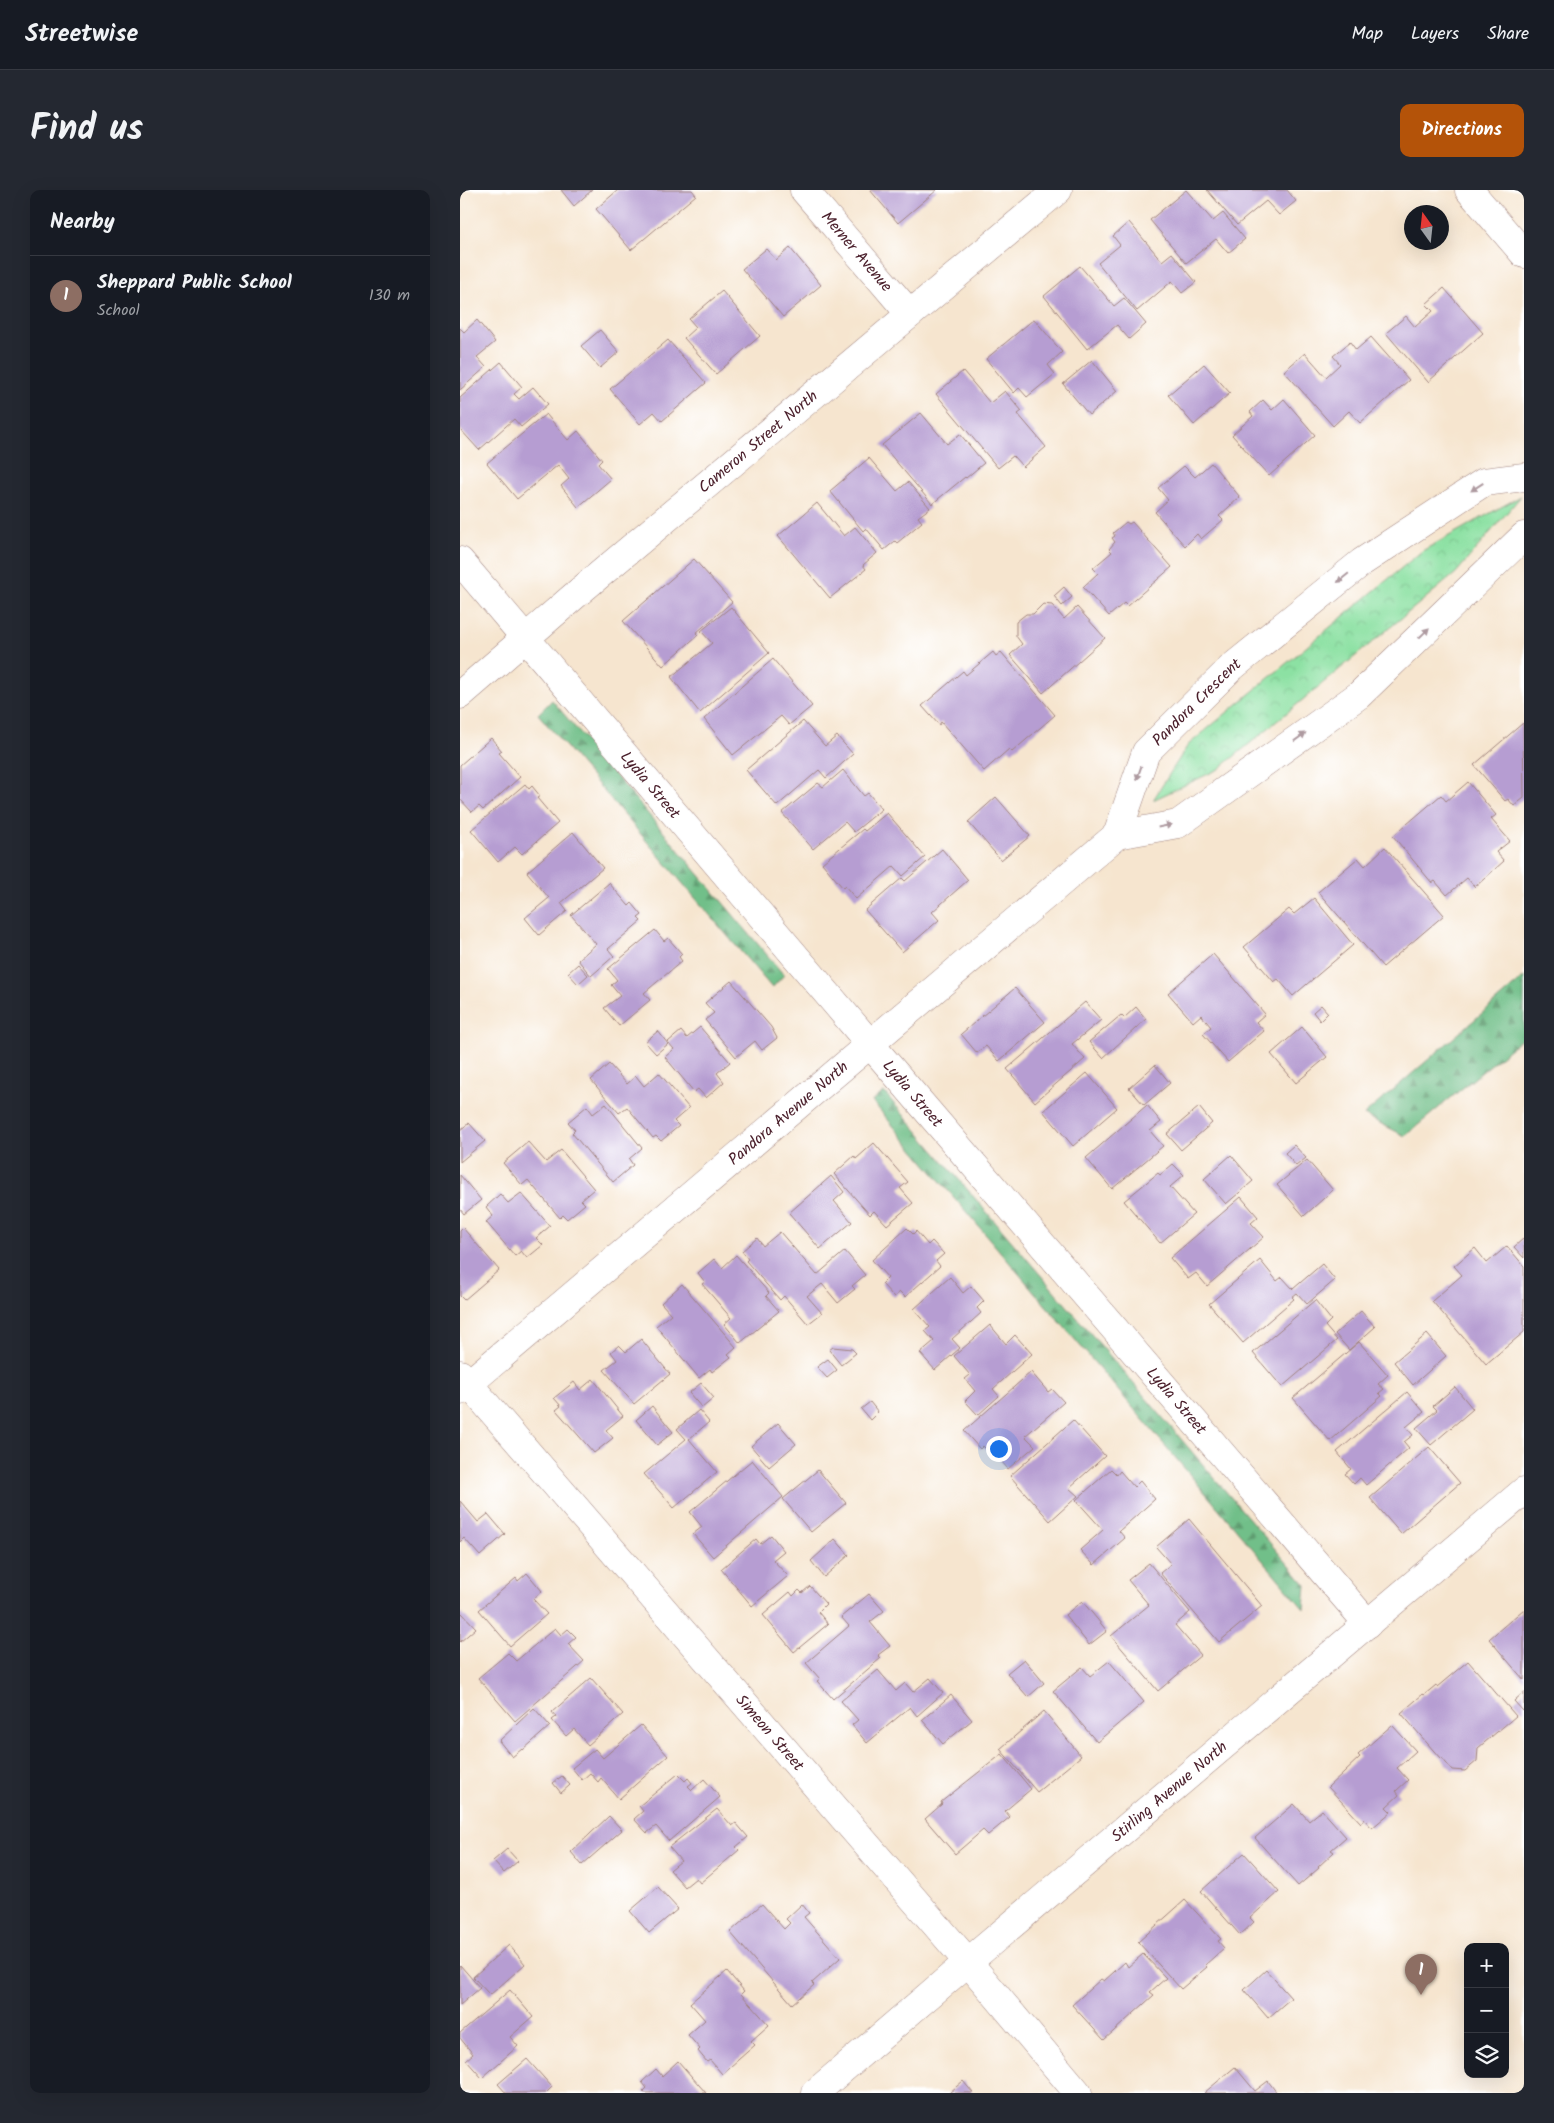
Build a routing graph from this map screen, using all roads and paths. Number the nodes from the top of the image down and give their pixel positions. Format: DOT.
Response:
graph roads {
  1 [pos="804,190"];
  2 [pos="1058,190"];
  3 [pos="1468,190"];
  4 [pos="1524,254"];
  5 [pos="910,314"];
  6 [pos="1524,477"];
  7 [pos="1524,536"];
  8 [pos="460,561"];
  9 [pos="526,637"];
  10 [pos="460,695"];
  11 [pos="1117,836"];
  12 [pos="870,1044"];
  13 [pos="463,1383"];
  14 [pos="1524,1491"];
  15 [pos="1368,1624"];
  16 [pos="968,1962"];
  17 [pos="815,2093"];
  18 [pos="1078,2093"];
  1 -- 5 [label="street, Merner Avenue"];
  2 -- 5 [label="street, Cameron Street North"];
  3 -- 4 [label="street"];
  5 -- 9 [label="street, Cameron Street North"];
  6 -- 11 [label="street, Pandora Crescent, one-way"];
  11 -- 7 [label="street, one-way"];
  8 -- 9 [label="street, Lydia Street"];
  9 -- 10 [label="street, Cameron Street North"];
  9 -- 12 [label="street, Lydia Street"];
  11 -- 12 [label="street, Pandora Avenue North"];
  12 -- 13 [label="street, Pandora Avenue North"];
  12 -- 15 [label="street, Lydia Street"];
  13 -- 16 [label="street, Simeon Street"];
  14 -- 15 [label="street, Stirling Avenue North"];
  15 -- 16 [label="street, Stirling Avenue North"];
  16 -- 17 [label="street, Stirling Avenue North"];
  16 -- 18 [label="street, Simeon Street"];
}
